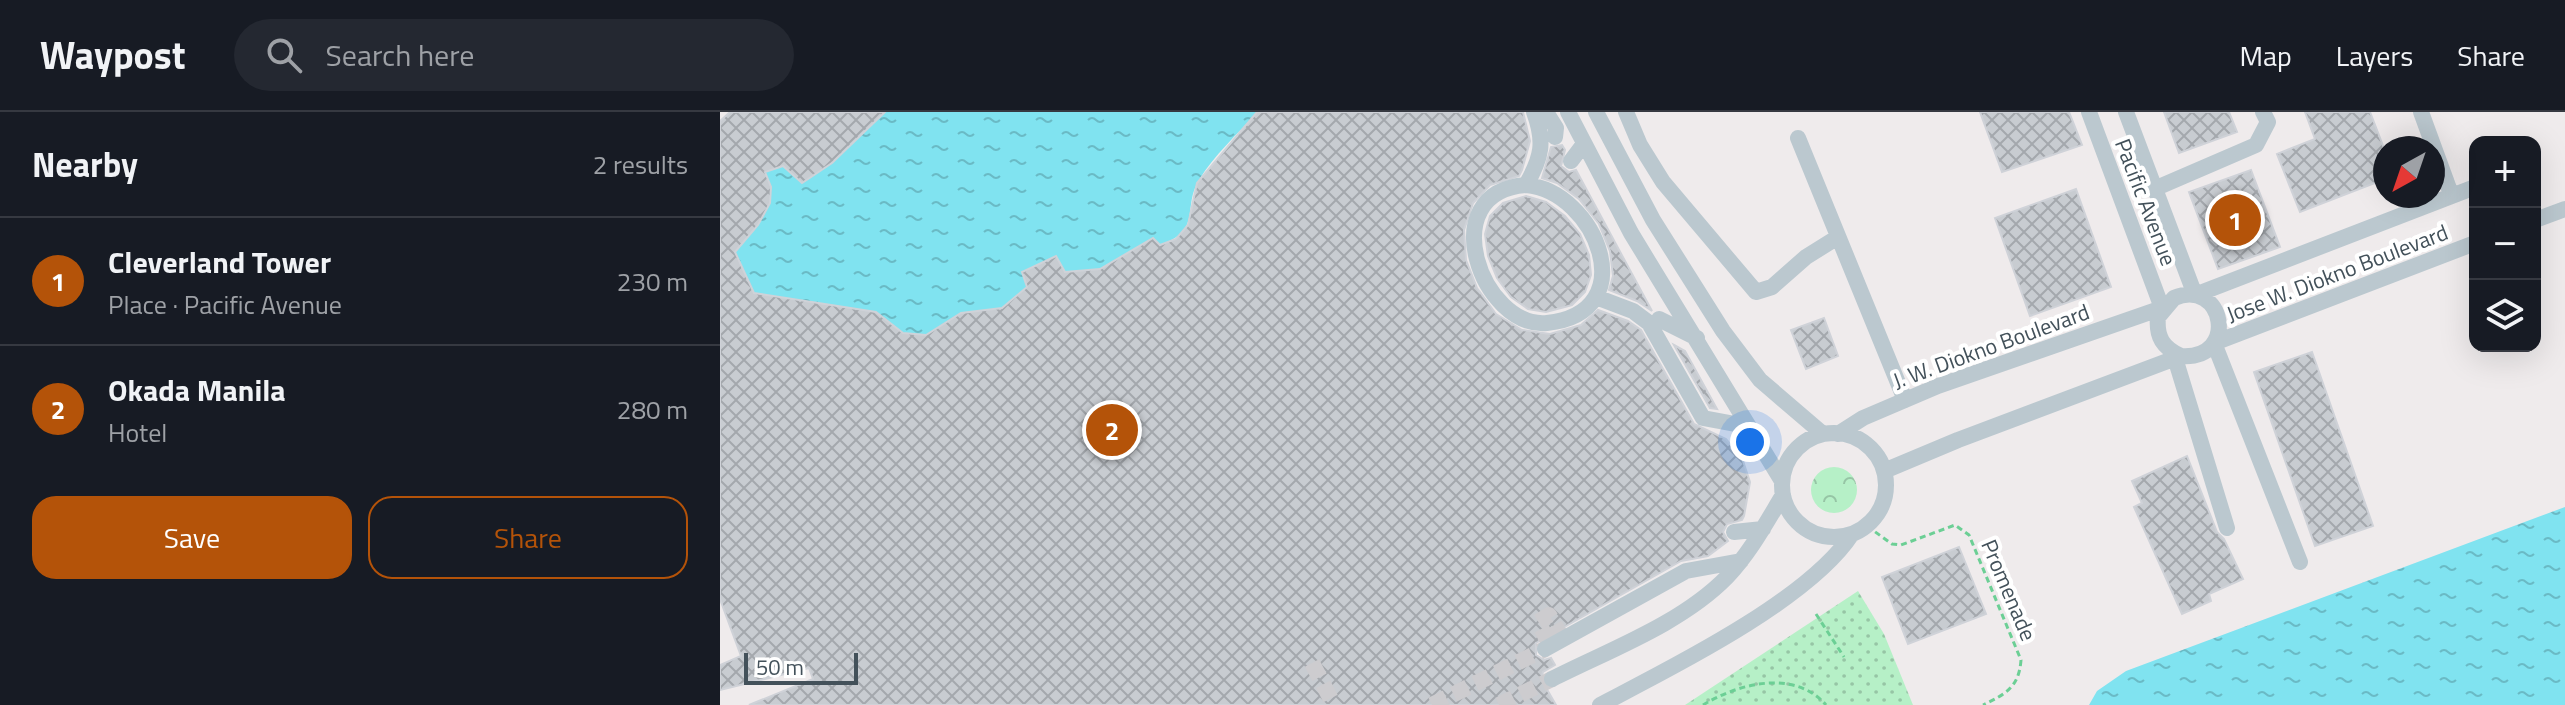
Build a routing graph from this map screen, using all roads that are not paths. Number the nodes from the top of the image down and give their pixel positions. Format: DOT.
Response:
graph roads {
  1 [pos="1534,112"];
  2 [pos="1546,112"];
  3 [pos="1568,112"];
  4 [pos="1596,112"];
  5 [pos="1626,112"];
  6 [pos="2089,112"];
  7 [pos="2126,112"];
  8 [pos="2263,112"];
  9 [pos="2421,112"];
  10 [pos="1555,137"];
  11 [pos="1798,138"];
  12 [pos="1583,145"];
  13 [pos="1571,161"];
  14 [pos="1526,185"];
  15 [pos="2154,189"];
  16 [pos="2469,189"];
  17 [pos="2451,194"];
  18 [pos="2565,209"];
  19 [pos="2541,218"];
  20 [pos="1838,237"];
  21 [pos="2469,245"];
  22 [pos="2195,295"];
  23 [pos="1596,297"];
  24 [pos="2162,308"];
  25 [pos="1659,319"];
  26 [pos="1698,339"];
  27 [pos="2214,343"];
  28 [pos="2178,357"];
  29 [pos="1905,400"];
  30 [pos="1746,426"];
  31 [pos="1831,434"];
  32 [pos="1884,471"];
  33 [pos="1783,488"];
  34 [pos="2227,528"];
  35 [pos="1763,529"];
  36 [pos="1859,530"];
  37 [pos="1734,532"];
  38 [pos="1741,561"];
  39 [pos="2300,562"];
  40 [pos="1554,642"];
  41 [pos="1552,679"];
  42 [pos="1600,705"];
  1 -- 14 [label="street"];
  2 -- 10 [label="street"];
  3 -- 12 [label="street"];
  4 -- 31 [label="street"];
  5 -- 20 [label="street"];
  6 -- 24 [label="street, Pacific Avenue"];
  7 -- 15 [label="street, Pacific Avenue"];
  8 -- 15 [label="street"];
  9 -- 17 [label="street"];
  11 -- 20 [label="street"];
  12 -- 13 [label="street"];
  12 -- 26 [label="street"];
  14 -- 23 [label="street"];
  14 -- 23 [label="street"];
  15 -- 22 [label="street, Pacific Avenue"];
  16 -- 17 [label="street, Jose W. Diokno Boulevard"];
  17 -- 22 [label="street, Jose W. Diokno Boulevard"];
  18 -- 19 [label="street"];
  20 -- 29 [label="street"];
  21 -- 27 [label="street, Jose W. Diokno Boulevard"];
  22 -- 24 [label="street"];
  22 -- 27 [label="street"];
  23 -- 30 [label="street"];
  24 -- 28 [label="street"];
  24 -- 29 [label="street, J. W. Diokno Boulevard"];
  25 -- 26 [label="street"];
  26 -- 30 [label="street"];
  27 -- 28 [label="street"];
  27 -- 39 [label="street"];
  28 -- 32 [label="street"];
  28 -- 34 [label="street"];
  29 -- 31 [label="street, J. W. Diokno Boulevard"];
  30 -- 33 [label="street"];
  31 -- 32 [label="street"];
  31 -- 33 [label="street"];
  32 -- 36 [label="street"];
  33 -- 35 [label="street"];
  33 -- 36 [label="street"];
  35 -- 37 [label="street"];
  35 -- 38 [label="street"];
  36 -- 42 [label="street"];
  38 -- 40 [label="street"];
  38 -- 41 [label="street"];
}
